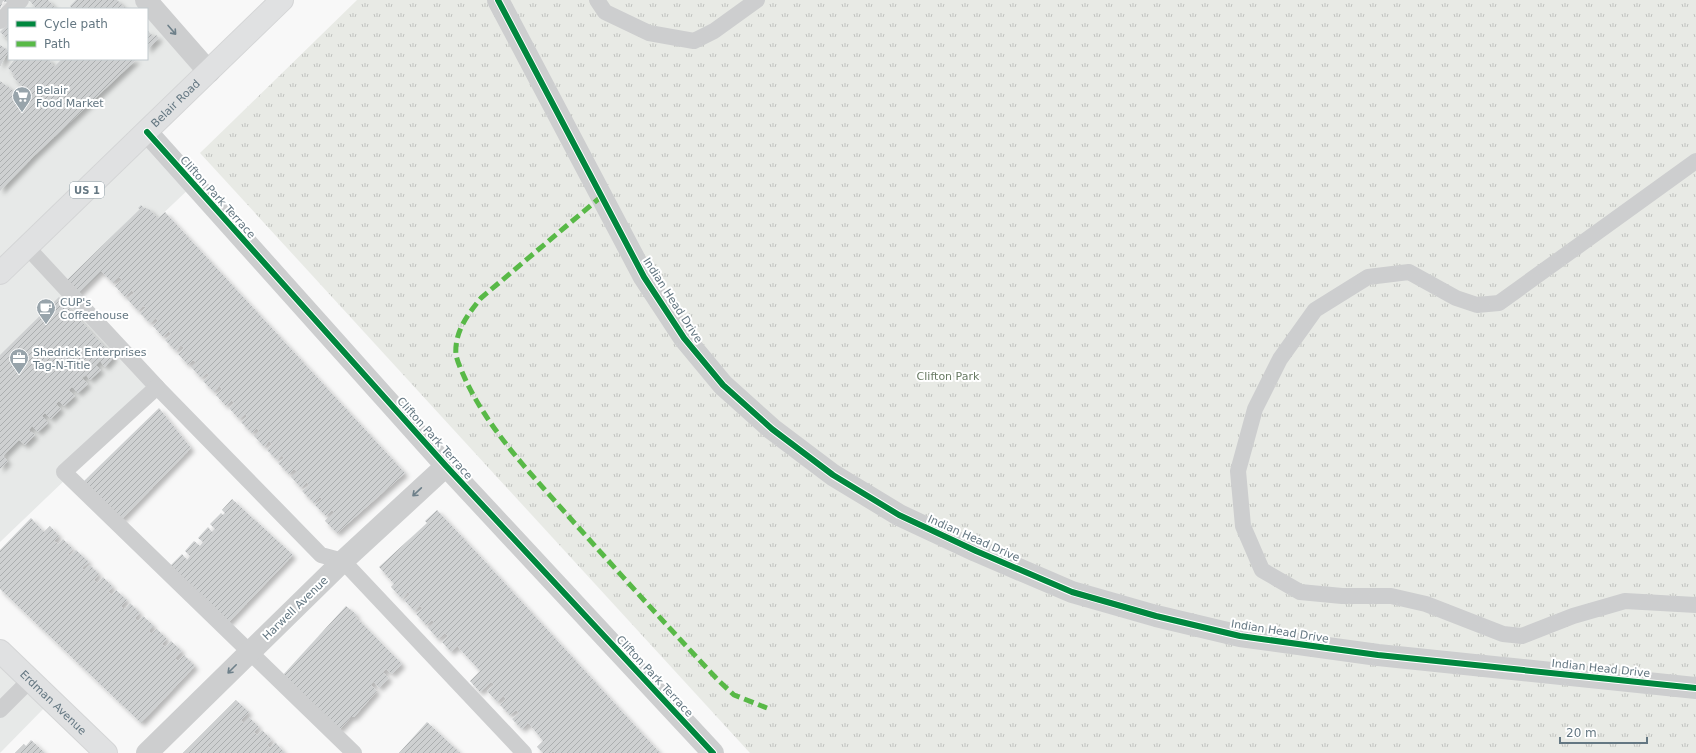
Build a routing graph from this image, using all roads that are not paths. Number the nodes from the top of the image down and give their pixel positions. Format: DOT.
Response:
graph roads {
  1 [pos="21,0"];
  2 [pos="146,0"];
  3 [pos="282,0"];
  4 [pos="498,0"];
  5 [pos="597,0"];
  6 [pos="757,0"];
  7 [pos="13,8"];
  8 [pos="8,13"];
  9 [pos="0,21"];
  10 [pos="209,72"];
  11 [pos="146,132"];
  12 [pos="1696,161"];
  13 [pos="27,247"];
  14 [pos="0,273"];
  15 [pos="157,387"];
  16 [pos="446,466"];
  17 [pos="343,561"];
  18 [pos="1696,605"];
  19 [pos="0,651"];
  20 [pos="249,653"];
  21 [pos="30,680"];
  22 [pos="1696,688"];
  23 [pos="0,710"];
  24 [pos="106,753"];
  25 [pos="147,753"];
  26 [pos="354,753"];
  27 [pos="524,753"];
  28 [pos="713,753"];
  1 -- 7 [label="lane"];
  2 -- 10 [label="street, one-way"];
  3 -- 10 [label="main road, Belair Road / US 1"];
  4 -- 22 [label="street, Indian Head Drive"];
  5 -- 6 [label="lane"];
  8 -- 9 [label="lane"];
  10 -- 11 [label="main road, Belair Road / US 1"];
  11 -- 13 [label="main road, Belair Road / US 1"];
  11 -- 16 [label="street, Clifton Park Terrace"];
  12 -- 18 [label="lane"];
  13 -- 14 [label="main road, Belair Road / US 1"];
  13 -- 15 [label="lane"];
  15 -- 17 [label="lane"];
  15 -- 20 [label="lane"];
  16 -- 17 [label="street, Harwell Avenue, one-way"];
  16 -- 28 [label="street, Clifton Park Terrace"];
  17 -- 20 [label="street, Harwell Avenue"];
  17 -- 27 [label="lane"];
  19 -- 21 [label="main road, Erdman Avenue"];
  20 -- 25 [label="street, Harwell Avenue, one-way"];
  20 -- 26 [label="lane"];
  21 -- 23 [label="lane"];
  21 -- 24 [label="main road, Erdman Avenue"];
}
